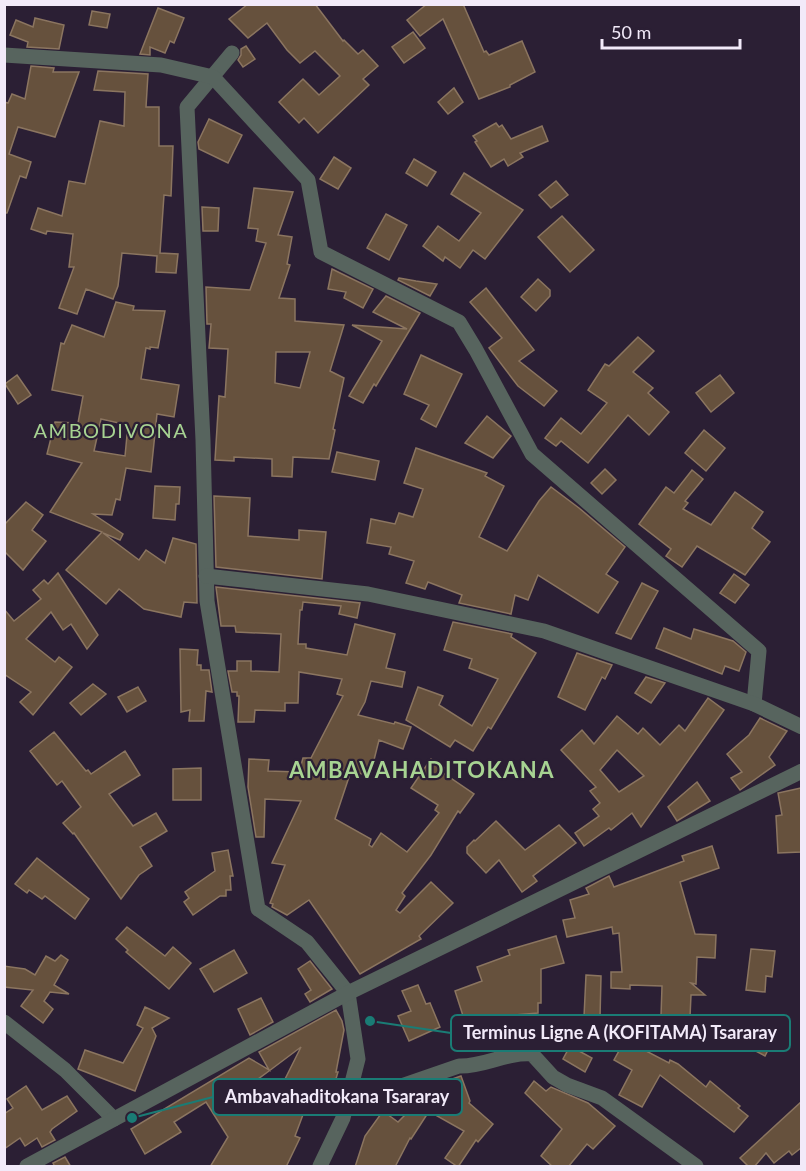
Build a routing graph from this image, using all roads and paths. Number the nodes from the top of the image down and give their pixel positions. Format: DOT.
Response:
graph roads {
  1 [pos="232,53"];
  2 [pos="4,55"];
  3 [pos="213,77"];
  4 [pos="206,576"];
  5 [pos="754,704"];
  6 [pos="801,727"];
  7 [pos="801,771"];
  8 [pos="348,993"];
  9 [pos="4,1022"];
  10 [pos="346,1105"];
  11 [pos="114,1119"];
  12 [pos="27,1167"];
  13 [pos="320,1167"];
  14 [pos="696,1167"];
  1 -- 3 [label="street"];
  2 -- 3 [label="street"];
  3 -- 4 [label="street"];
  3 -- 5 [label="street"];
  4 -- 5 [label="street"];
  4 -- 8 [label="street"];
  5 -- 6 [label="street"];
  7 -- 8 [label="street"];
  8 -- 10 [label="street"];
  8 -- 11 [label="street"];
  9 -- 11 [label="street"];
  10 -- 13 [label="street"];
  10 -- 14 [label="street"];
  11 -- 12 [label="street"];
}
